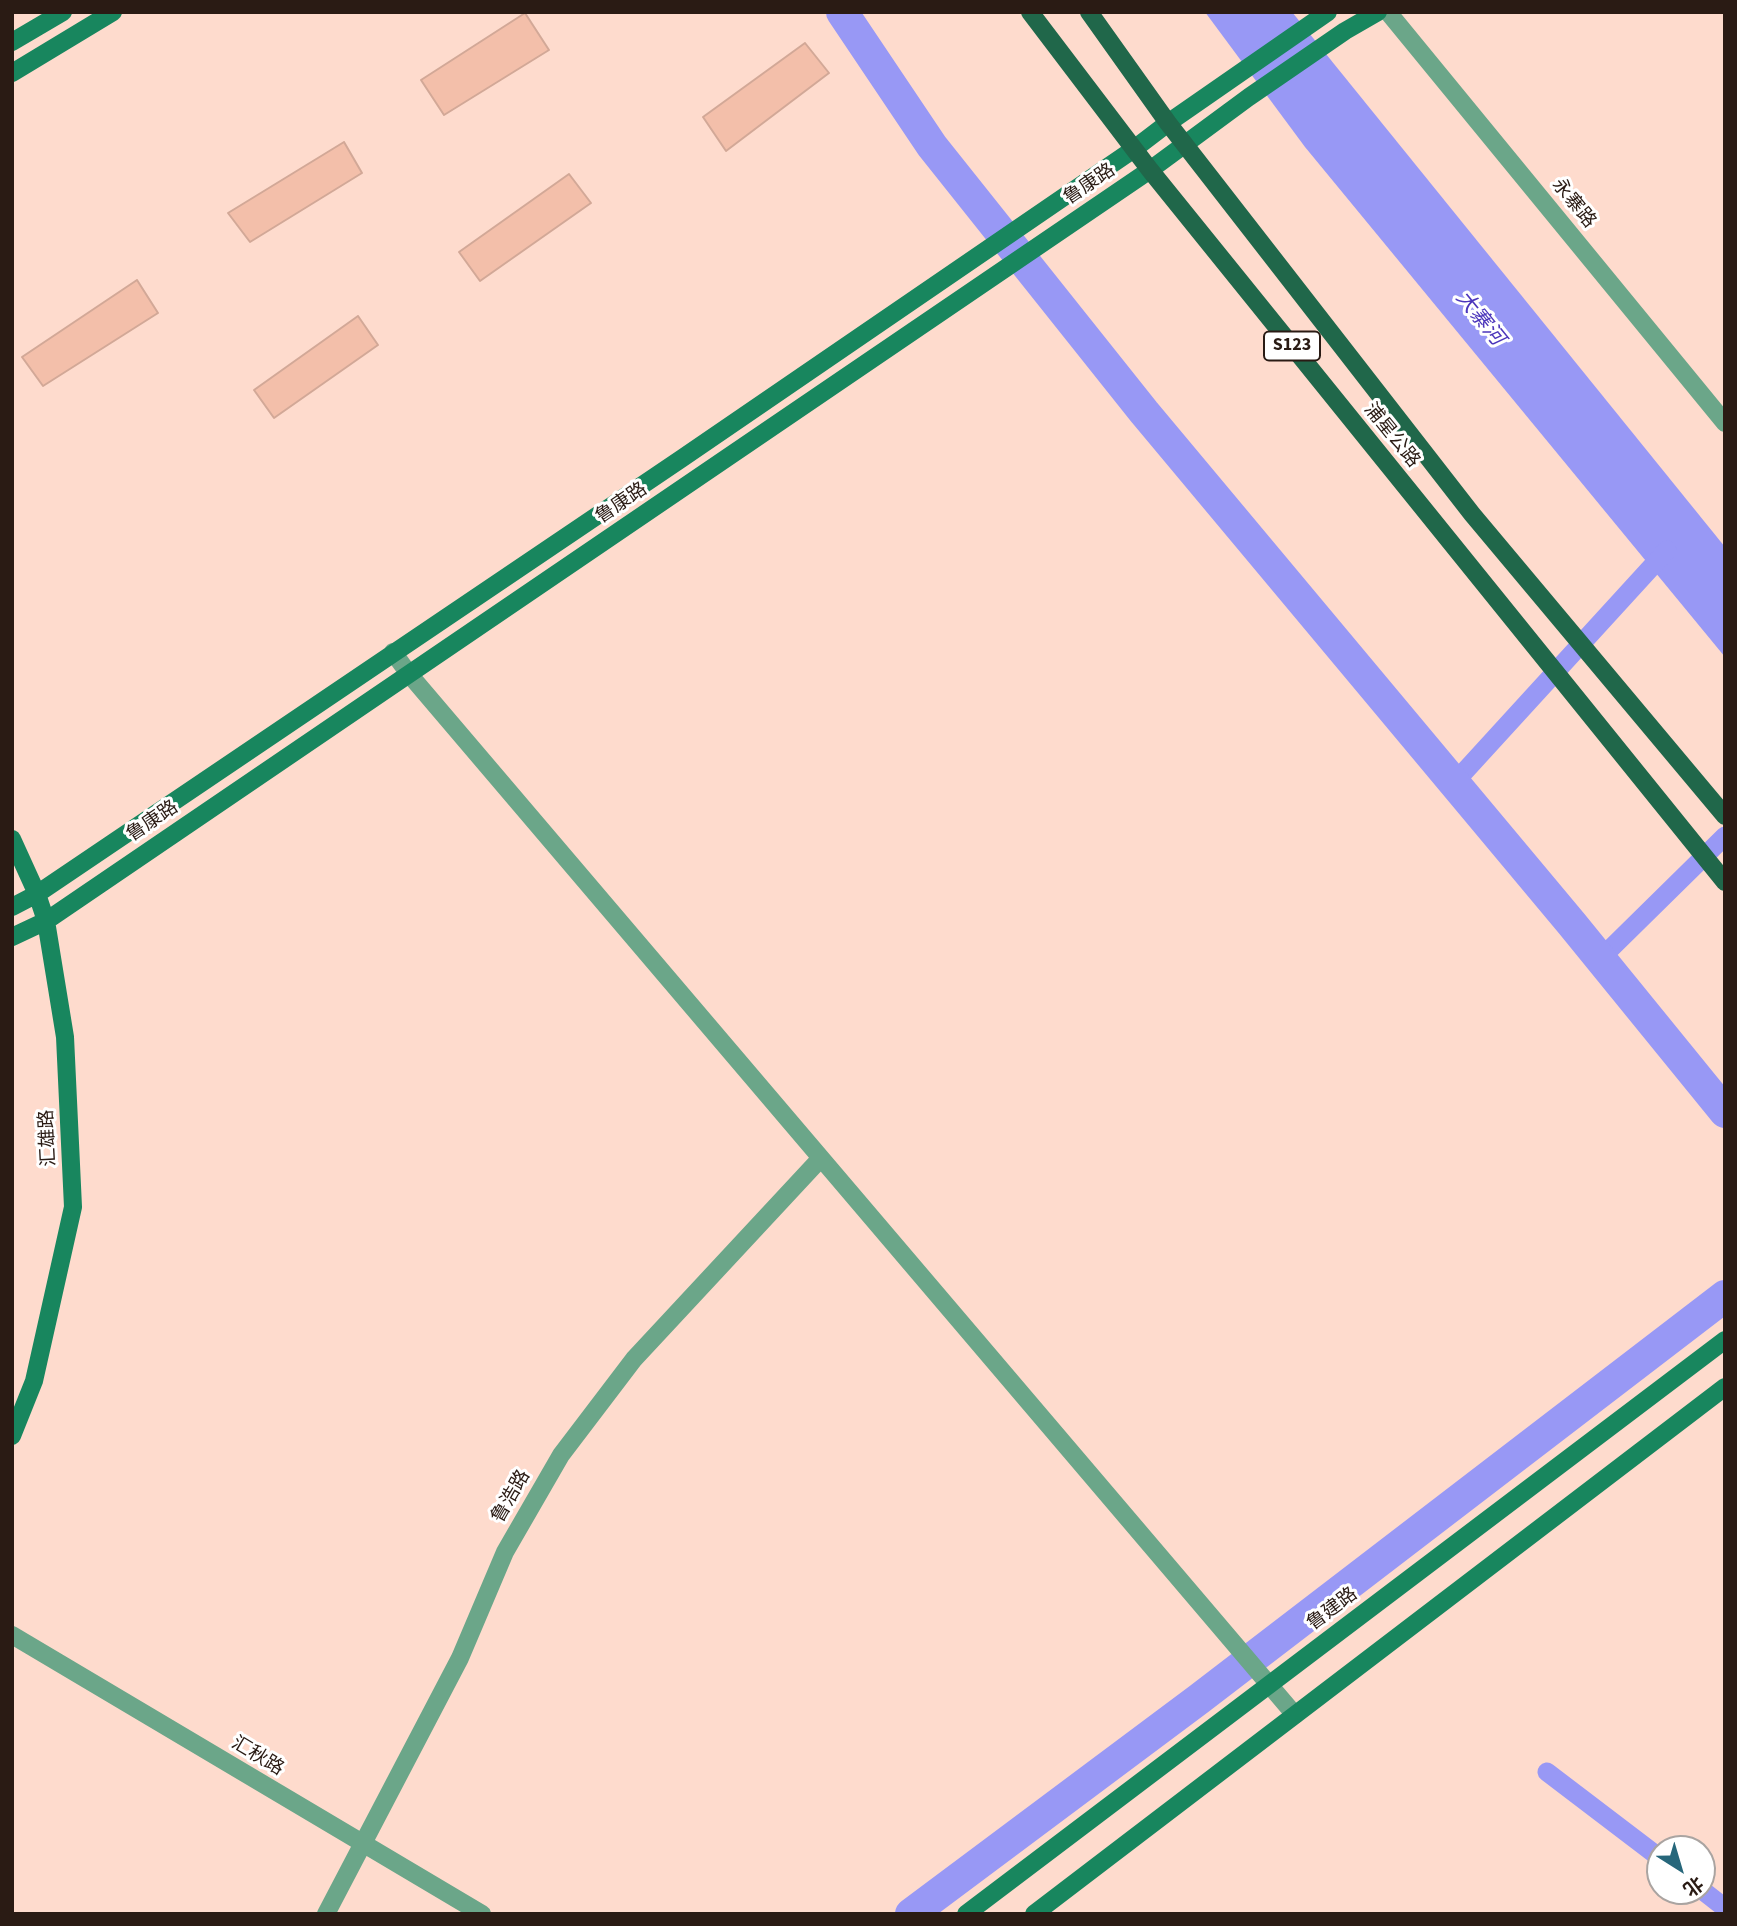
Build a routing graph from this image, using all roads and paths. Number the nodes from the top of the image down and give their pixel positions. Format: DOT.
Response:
graph roads {
  1 [pos="63,12"];
  2 [pos="113,12"];
  3 [pos="1030,12"];
  4 [pos="1089,12"];
  5 [pos="1328,12"];
  6 [pos="1378,12"];
  7 [pos="1388,12"];
  8 [pos="12,43"];
  9 [pos="12,73"];
  10 [pos="1168,123"];
  11 [pos="1184,144"];
  12 [pos="1134,149"];
  13 [pos="1150,170"];
  14 [pos="1725,423"];
  15 [pos="393,652"];
  16 [pos="409,674"];
  17 [pos="1720,810"];
  18 [pos="12,839"];
  19 [pos="1725,882"];
  20 [pos="37,894"];
  21 [pos="12,907"];
  22 [pos="46,921"];
  23 [pos="12,937"];
  24 [pos="821,1158"];
  25 [pos="1725,1340"];
  26 [pos="1725,1387"];
  27 [pos="12,1436"];
  28 [pos="12,1635"];
  29 [pos="1269,1684"];
  30 [pos="1295,1715"];
  31 [pos="362,1844"];
  32 [pos="326,1914"];
  33 [pos="482,1914"];
  34 [pos="966,1914"];
  35 [pos="1034,1914"];
  1 -- 8 [label="street"];
  2 -- 9 [label="street"];
  3 -- 12 [label="main road, 浦星公路 / S123"];
  4 -- 10 [label="main road, 浦星公路 / S123"];
  5 -- 10 [label="street, 鲁康路"];
  6 -- 11 [label="street, 鲁康路"];
  7 -- 14 [label="street, 永寨路"];
  10 -- 11 [label="main road, 浦星公路 / S123"];
  10 -- 12 [label="street, 鲁康路"];
  11 -- 13 [label="street, 鲁康路"];
  11 -- 17 [label="main road, 浦星公路 / S123"];
  12 -- 13 [label="main road, 浦星公路 / S123"];
  12 -- 15 [label="street, 鲁康路"];
  13 -- 16 [label="street, 鲁康路"];
  13 -- 19 [label="main road, 浦星公路 / S123"];
  15 -- 16 [label="street"];
  15 -- 20 [label="street, 鲁康路"];
  16 -- 22 [label="street, 鲁康路"];
  16 -- 24 [label="street"];
  18 -- 20 [label="street, 汇雄路"];
  20 -- 21 [label="street, 鲁康路"];
  20 -- 22 [label="street, 汇雄路"];
  22 -- 23 [label="street, 鲁康路"];
  22 -- 27 [label="street, 汇雄路"];
  24 -- 29 [label="street"];
  24 -- 31 [label="street, 鲁浩路"];
  25 -- 29 [label="street, 鲁建路"];
  26 -- 30 [label="street"];
  28 -- 31 [label="street, 汇秋路"];
  29 -- 30 [label="street"];
  29 -- 34 [label="street, 鲁建路"];
  30 -- 35 [label="street"];
  31 -- 32 [label="street, 鲁浩路"];
  31 -- 33 [label="street, 汇秋路"];
}
